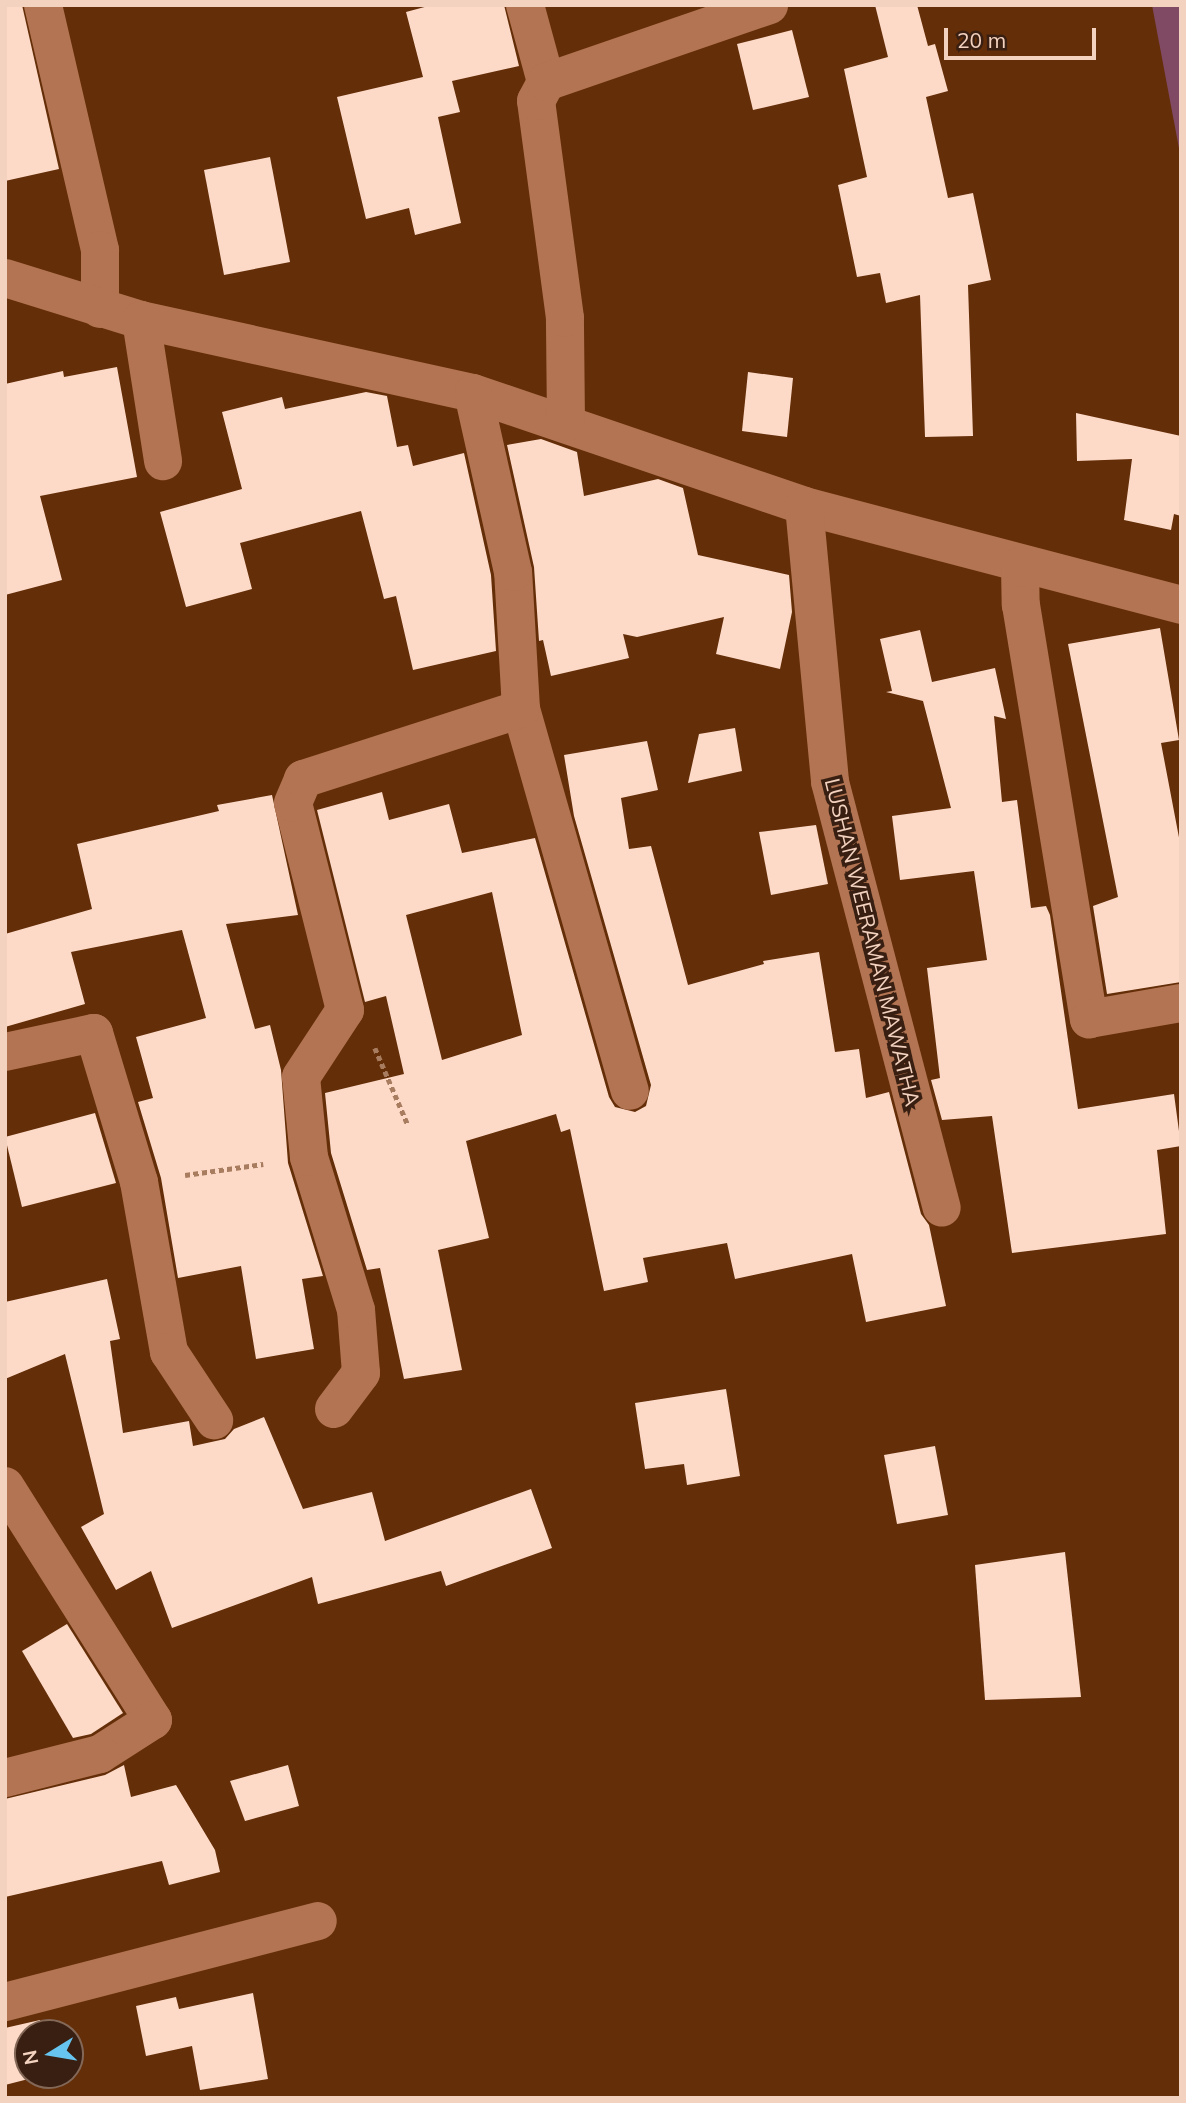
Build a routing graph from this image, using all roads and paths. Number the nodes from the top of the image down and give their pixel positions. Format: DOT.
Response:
graph roads {
  1 [pos="43,5"];
  2 [pos="525,5"];
  3 [pos="769,5"];
  4 [pos="546,82"];
  5 [pos="5,278"];
  6 [pos="100,309"];
  7 [pos="141,320"];
  8 [pos="473,393"];
  9 [pos="566,422"];
  10 [pos="163,461"];
  11 [pos="804,506"];
  12 [pos="1020,566"];
  13 [pos="1181,605"];
  14 [pos="521,709"];
  15 [pos="1181,1003"];
  16 [pos="345,1010"];
  17 [pos="5,1052"];
  18 [pos="630,1091"];
  19 [pos="408,1125"];
  20 [pos="309,1157"];
  21 [pos="139,1182"];
  22 [pos="942,1208"];
  23 [pos="334,1409"];
  24 [pos="215,1420"];
  25 [pos="5,1486"];
  26 [pos="5,1778"];
  27 [pos="318,1921"];
  28 [pos="5,2003"];
  1 -- 6 [label="street"];
  2 -- 4 [label="street"];
  3 -- 4 [label="street"];
  4 -- 9 [label="street"];
  5 -- 6 [label="street"];
  6 -- 7 [label="street"];
  7 -- 8 [label="street"];
  7 -- 10 [label="street"];
  8 -- 9 [label="street"];
  8 -- 14 [label="street"];
  9 -- 11 [label="street"];
  11 -- 12 [label="street"];
  11 -- 22 [label="street, LUSHAN WEERAMAN MAWATHA"];
  12 -- 13 [label="street"];
  12 -- 15 [label="street"];
  14 -- 16 [label="street"];
  14 -- 18 [label="street"];
  16 -- 19 [label="path"];
  16 -- 20 [label="street"];
  17 -- 21 [label="street"];
  20 -- 21 [label="path"];
  20 -- 23 [label="street"];
  21 -- 24 [label="street"];
  25 -- 26 [label="street"];
  27 -- 28 [label="street"];
}
